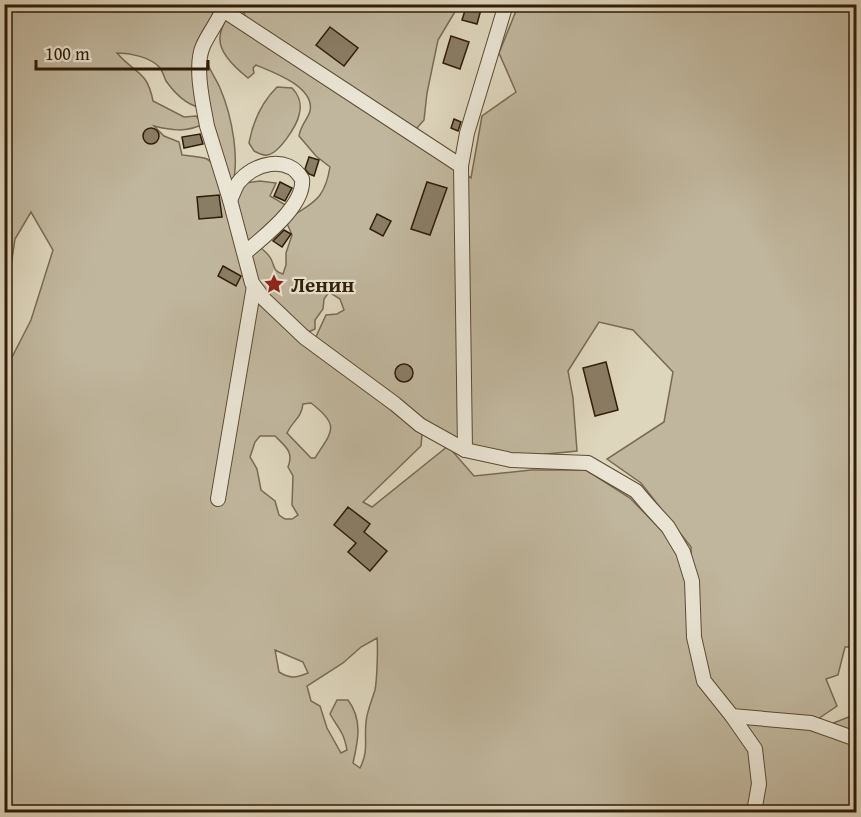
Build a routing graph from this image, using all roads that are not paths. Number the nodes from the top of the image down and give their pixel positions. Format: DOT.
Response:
graph roads {
  1 [pos="506,4"];
  2 [pos="224,7"];
  3 [pos="461,166"];
  4 [pos="231,200"];
  5 [pos="245,253"];
  6 [pos="254,286"];
  7 [pos="465,450"];
  8 [pos="218,499"];
  9 [pos="732,716"];
  10 [pos="856,739"];
  11 [pos="754,813"];
  1 -- 3 [label="street"];
  2 -- 3 [label="street"];
  2 -- 4 [label="street"];
  3 -- 7 [label="street"];
  4 -- 5 [label="street"];
  4 -- 5 [label="street"];
  5 -- 6 [label="street"];
  6 -- 7 [label="street"];
  6 -- 8 [label="street"];
  7 -- 9 [label="street"];
  9 -- 10 [label="street"];
  9 -- 11 [label="street"];
}
